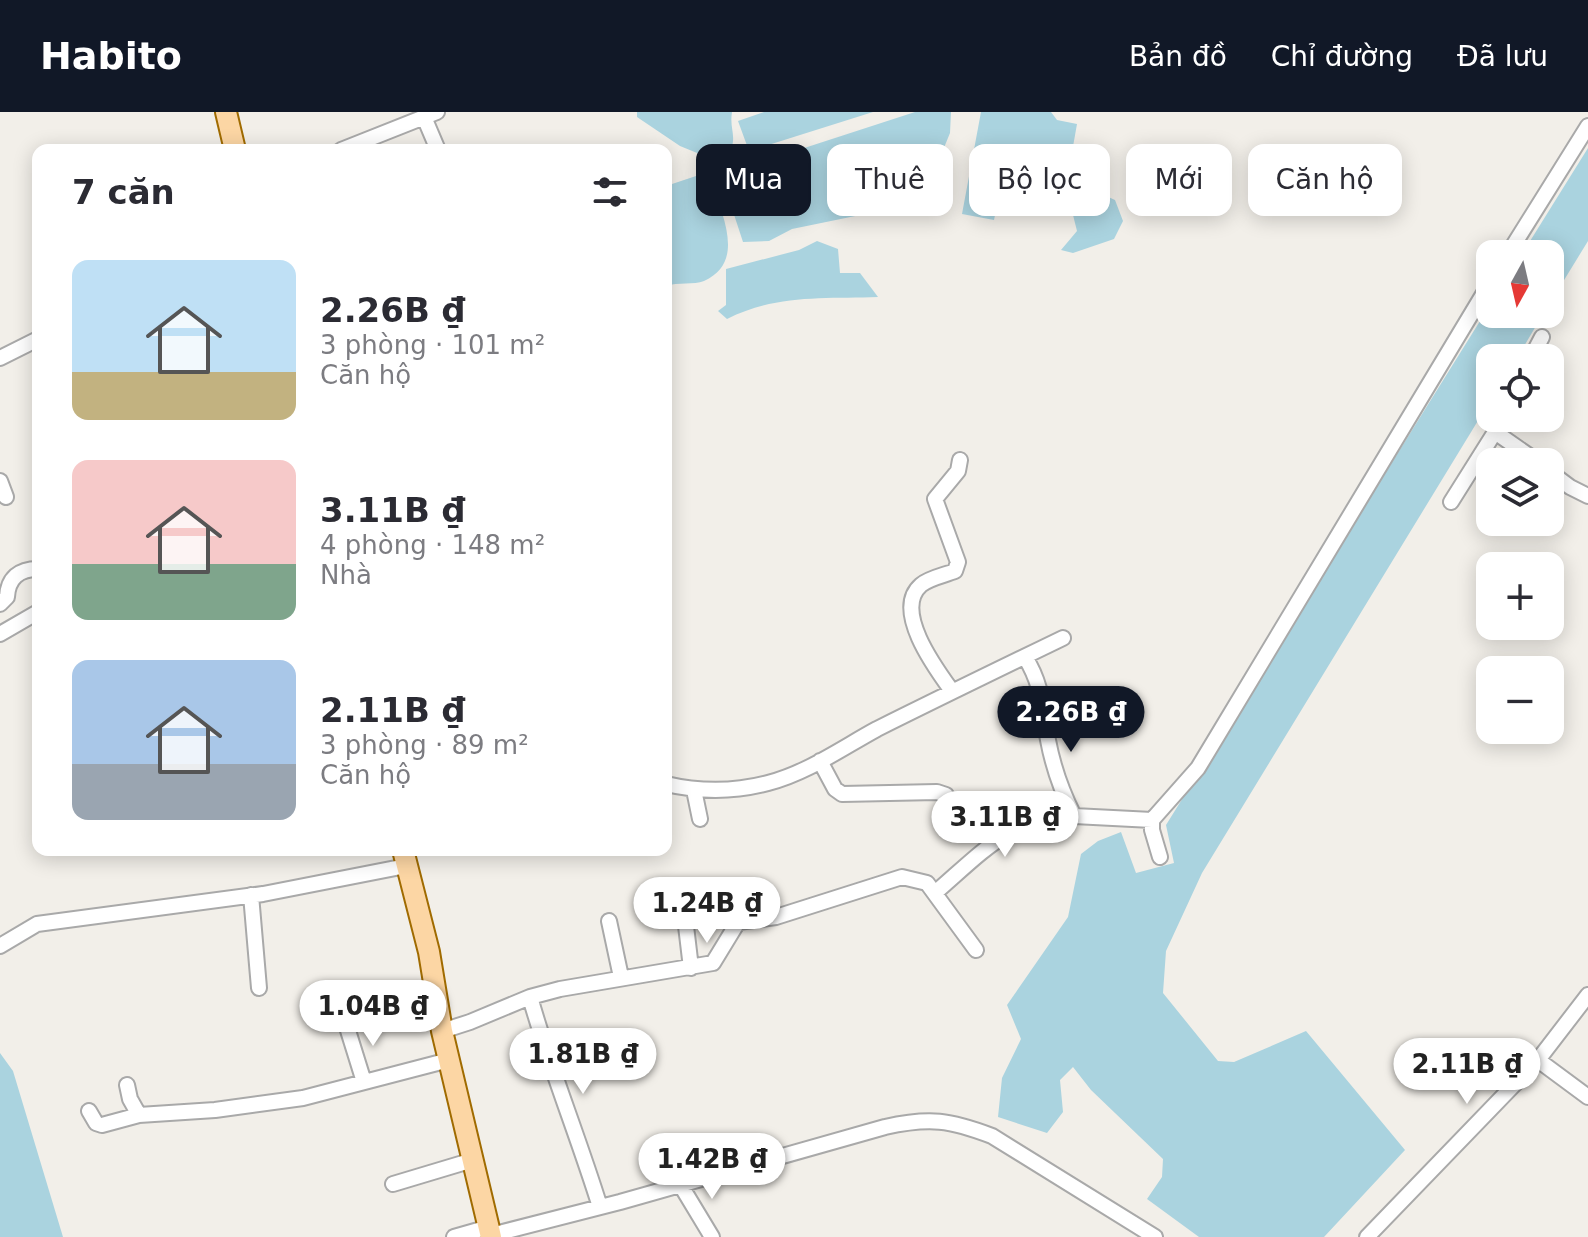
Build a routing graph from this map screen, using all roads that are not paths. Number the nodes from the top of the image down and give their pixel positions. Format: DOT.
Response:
graph roads {
  1 [pos="226,112"];
  2 [pos="430,114"];
  3 [pos="1588,126"];
  4 [pos="234,144"];
  5 [pos="356,144"];
  6 [pos="437,144"];
  7 [pos="1517,240"];
  8 [pos="1476,306"];
  9 [pos="1542,337"];
  10 [pos="32,342"];
  11 [pos="1538,344"];
  12 [pos="0,358"];
  13 [pos="1500,432"];
  14 [pos="1500,436"];
  15 [pos="1517,448"];
  16 [pos="960,460"];
  17 [pos="0,481"];
  18 [pos="1564,482"];
  19 [pos="1588,496"];
  20 [pos="6,497"];
  21 [pos="1451,502"];
  22 [pos="32,571"];
  23 [pos="0,604"];
  24 [pos="32,615"];
  25 [pos="0,634"];
  26 [pos="1063,638"];
  27 [pos="1025,657"];
  28 [pos="952,691"];
  29 [pos="820,761"];
  30 [pos="672,785"];
  31 [pos="694,790"];
  32 [pos="951,813"];
  33 [pos="1074,816"];
  34 [pos="700,819"];
  35 [pos="1152,820"];
  36 [pos="1160,857"];
  37 [pos="404,858"];
  38 [pos="936,892"];
  39 [pos="251,895"];
  40 [pos="609,921"];
  41 [pos="686,926"];
  42 [pos="0,946"];
  43 [pos="976,950"];
  44 [pos="691,968"];
  45 [pos="621,977"];
  46 [pos="259,988"];
  47 [pos="1588,995"];
  48 [pos="530,997"];
  49 [pos="346,1024"];
  50 [pos="442,1031"];
  51 [pos="449,1060"];
  52 [pos="1538,1060"];
  53 [pos="364,1082"];
  54 [pos="127,1085"];
  55 [pos="1588,1097"];
  56 [pos="89,1111"];
  57 [pos="139,1115"];
  58 [pos="473,1160"];
  59 [pos="393,1184"];
  60 [pos="680,1184"];
  61 [pos="600,1207"];
  62 [pos="490,1233"];
  63 [pos="454,1237"];
  64 [pos="712,1237"];
  65 [pos="1155,1237"];
  66 [pos="1367,1237"];
  1 -- 4 [label="main road"];
  2 -- 5 [label="street"];
  2 -- 6 [label="street"];
  3 -- 7 [label="street"];
  8 -- 35 [label="street"];
  9 -- 11 [label="street"];
  10 -- 12 [label="street"];
  13 -- 14 [label="street"];
  14 -- 15 [label="street"];
  14 -- 21 [label="street"];
  16 -- 28 [label="street"];
  17 -- 20 [label="street"];
  18 -- 19 [label="street"];
  22 -- 23 [label="street"];
  24 -- 25 [label="street"];
  26 -- 27 [label="street"];
  27 -- 28 [label="street"];
  27 -- 33 [label="street"];
  28 -- 29 [label="street"];
  29 -- 31 [label="street"];
  29 -- 32 [label="street"];
  30 -- 31 [label="street"];
  31 -- 34 [label="street"];
  33 -- 35 [label="street"];
  33 -- 38 [label="street"];
  35 -- 36 [label="street"];
  37 -- 39 [label="street"];
  37 -- 50 [label="main road"];
  38 -- 43 [label="street"];
  38 -- 44 [label="street"];
  39 -- 42 [label="street"];
  39 -- 46 [label="street"];
  40 -- 45 [label="street"];
  41 -- 44 [label="street"];
  44 -- 45 [label="street"];
  45 -- 48 [label="street"];
  47 -- 52 [label="street"];
  48 -- 50 [label="street"];
  48 -- 61 [label="street"];
  49 -- 53 [label="street"];
  50 -- 51 [label="main road"];
  51 -- 53 [label="street"];
  51 -- 58 [label="main road"];
  52 -- 55 [label="street"];
  52 -- 66 [label="street"];
  53 -- 57 [label="street"];
  54 -- 57 [label="street"];
  56 -- 57 [label="street"];
  58 -- 59 [label="street"];
  58 -- 62 [label="main road"];
  60 -- 61 [label="street"];
  60 -- 64 [label="street"];
  60 -- 65 [label="street"];
  61 -- 62 [label="street"];
  62 -- 63 [label="street"];
}
